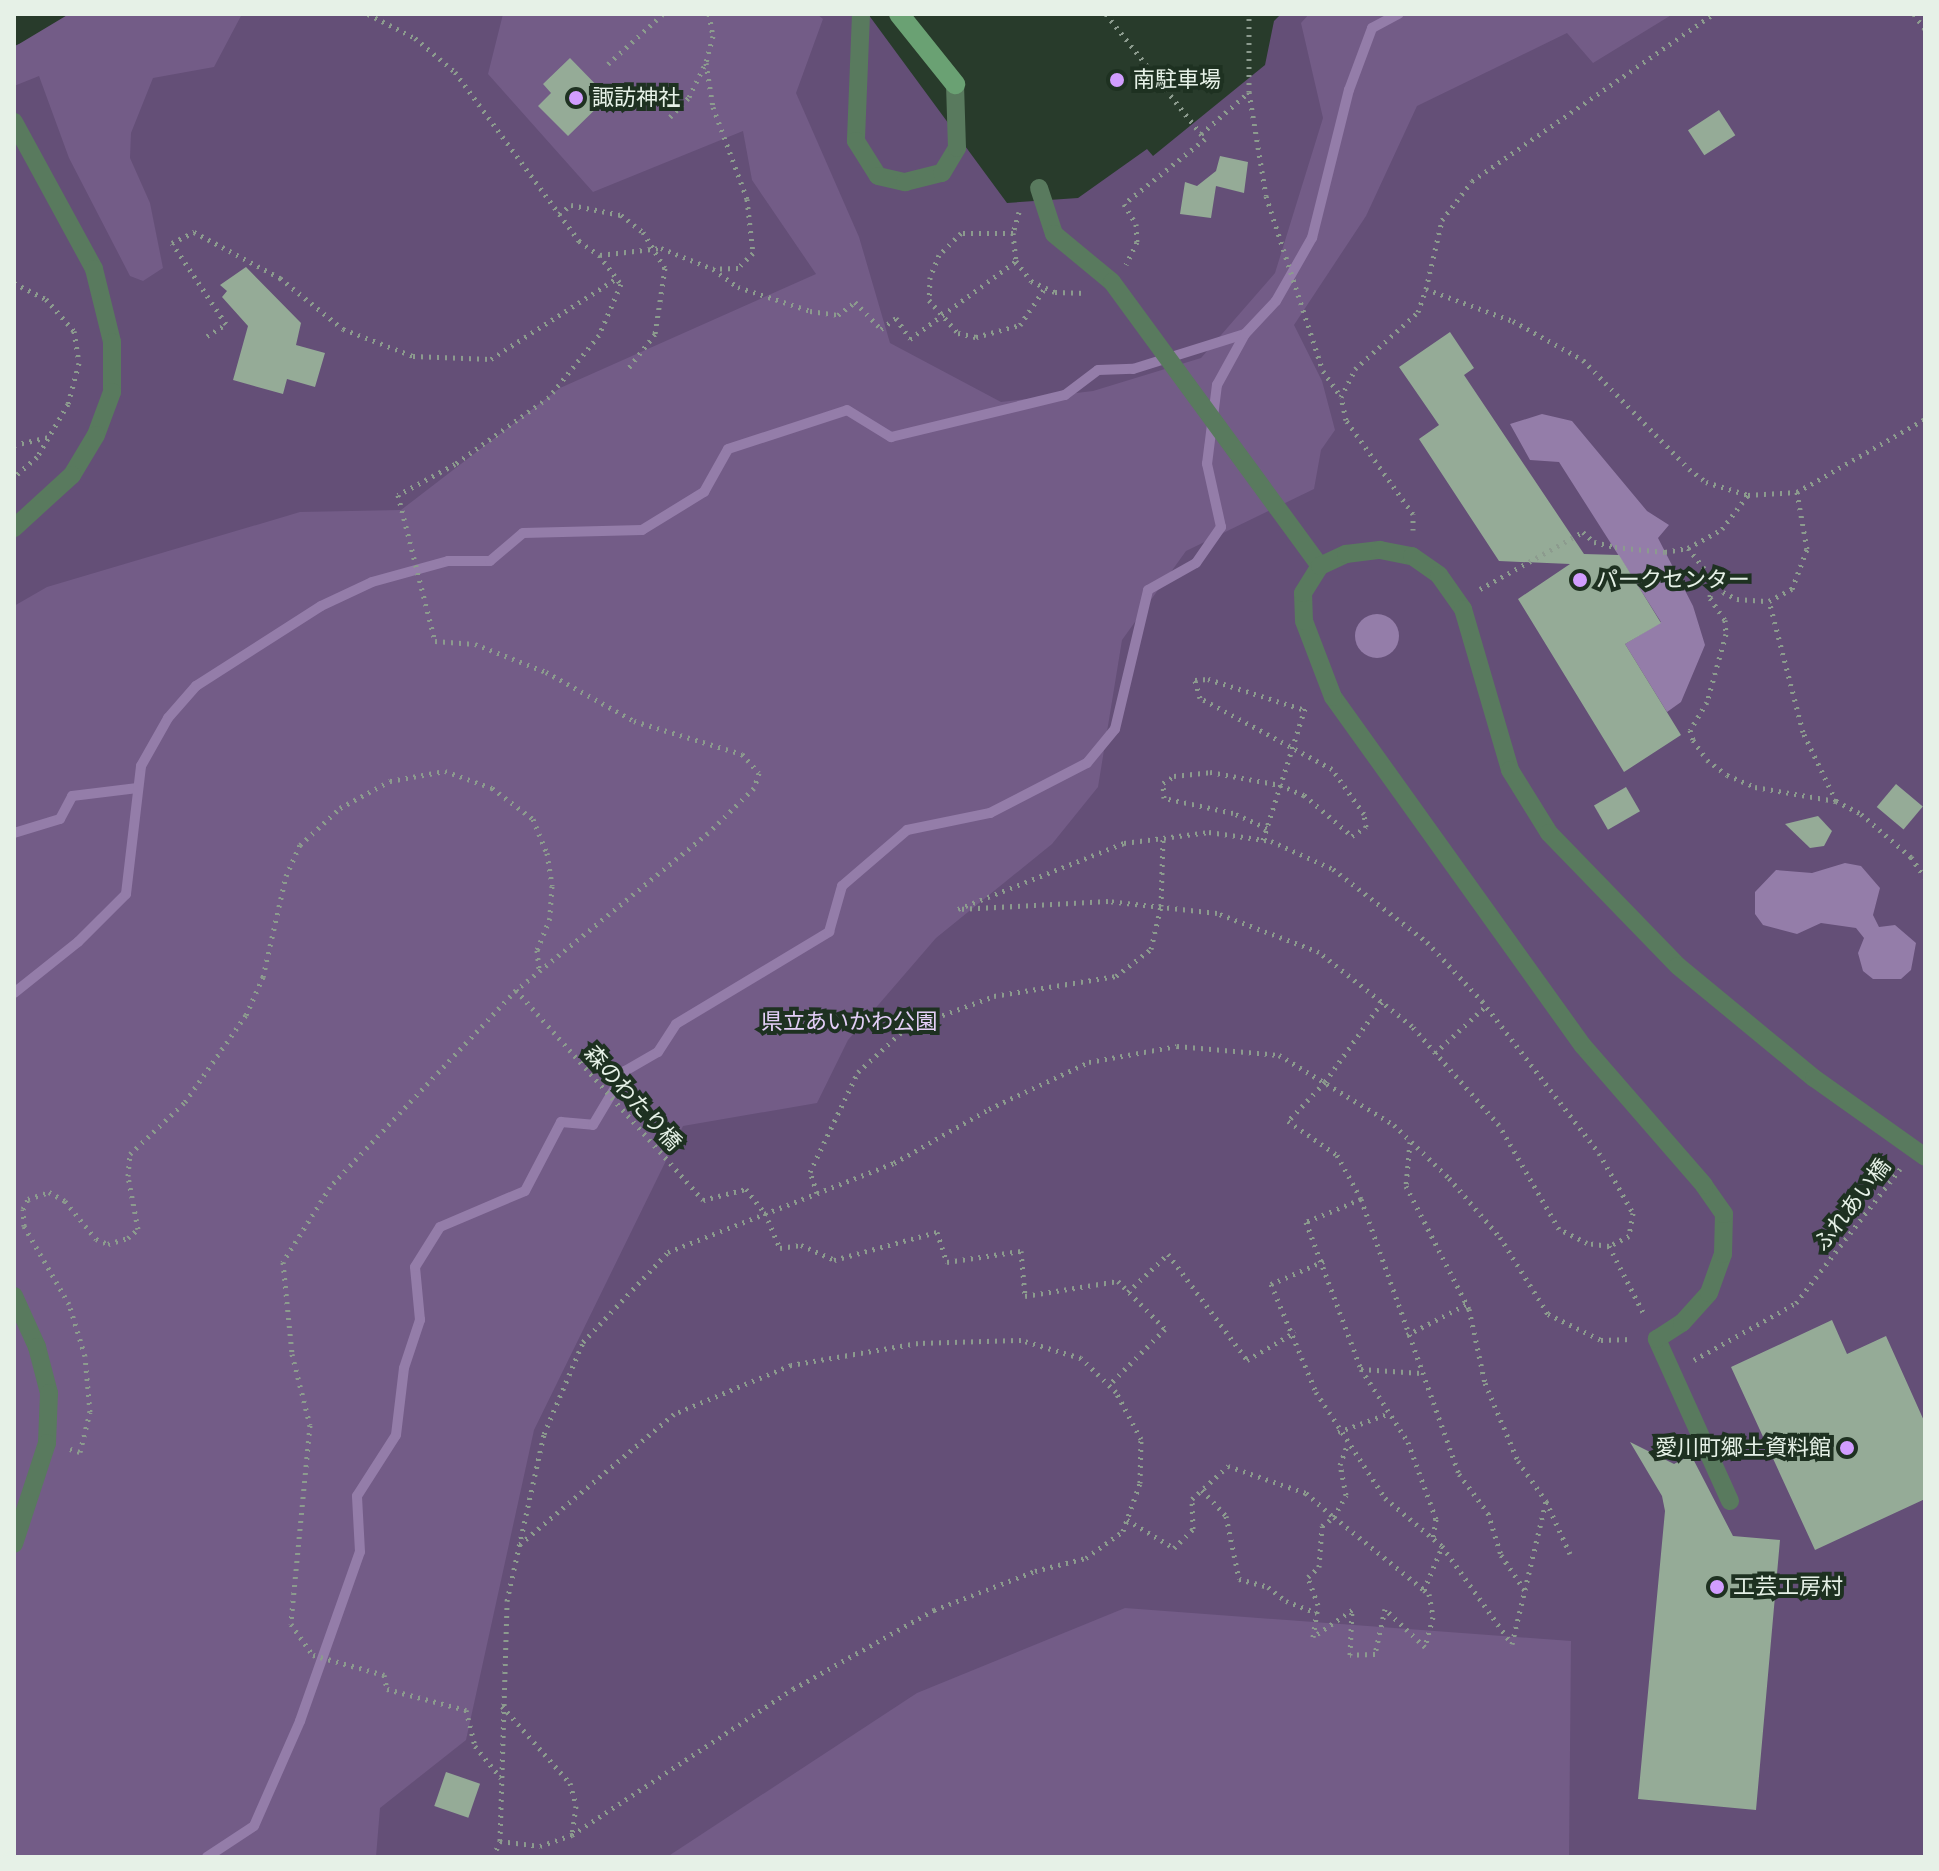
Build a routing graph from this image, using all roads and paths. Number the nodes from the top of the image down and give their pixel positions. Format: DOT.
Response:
graph roads {
  1 [pos="368,14"];
  2 [pos="663,14"];
  3 [pos="709,14"];
  4 [pos="861,14"];
  5 [pos="899,14"];
  6 [pos="1106,14"];
  7 [pos="1249,14"];
  8 [pos="1914,14"];
  9 [pos="1716,15"];
  10 [pos="1925,29"];
  11 [pos="706,63"];
  12 [pos="608,64"];
  13 [pos="955,84"];
  14 [pos="1249,92"];
  15 [pos="670,117"];
  16 [pos="14,122"];
  17 [pos="1201,134"];
  18 [pos="1039,188"];
  19 [pos="1021,204"];
  20 [pos="559,214"];
  21 [pos="1013,233"];
  22 [pos="656,248"];
  23 [pos="599,255"];
  24 [pos="1016,261"];
  25 [pos="713,269"];
  26 [pos="617,278"];
  27 [pos="1112,282"];
  28 [pos="14,283"];
  29 [pos="1045,288"];
  30 [pos="1426,289"];
  31 [pos="940,317"];
  32 [pos="207,336"];
  33 [pos="627,370"];
  34 [pos="1341,397"];
  35 [pos="1925,419"];
  36 [pos="49,436"];
  37 [pos="14,445"];
  38 [pos="14,477"];
  39 [pos="1797,492"];
  40 [pos="1748,495"];
  41 [pos="14,528"];
  42 [pos="1688,548"];
  43 [pos="1412,556"];
  44 [pos="1320,566"];
  45 [pos="1711,579"];
  46 [pos="1769,601"];
  47 [pos="1463,609"];
  48 [pos="1333,697"];
  49 [pos="1302,709"];
  50 [pos="1291,747"];
  51 [pos="1280,785"];
  52 [pos="1836,801"];
  53 [pos="1267,828"];
  54 [pos="1163,838"];
  55 [pos="1263,840"];
  56 [pos="1925,878"];
  57 [pos="1161,906"];
  58 [pos="539,970"];
  59 [pos="516,990"];
  60 [pos="1382,1002"];
  61 [pos="1486,1006"];
  62 [pos="1435,1053"];
  63 [pos="1325,1082"];
  64 [pos="1410,1141"];
  65 [pos="1916,1159"];
  66 [pos="817,1193"];
  67 [pos="1361,1199"];
  68 [pos="765,1213"];
  69 [pos="1609,1246"];
  70 [pos="1324,1261"];
  71 [pos="1128,1292"];
  72 [pos="14,1296"];
  73 [pos="1467,1304"];
  74 [pos="1295,1332"];
  75 [pos="1407,1335"];
  76 [pos="1657,1339"];
  77 [pos="1361,1369"];
  78 [pos="1422,1373"];
  79 [pos="1672,1373"];
  80 [pos="1109,1385"];
  81 [pos="1390,1413"];
  82 [pos="1338,1432"];
  83 [pos="47,1443"];
  84 [pos="1347,1446"];
  85 [pos="1202,1490"];
  86 [pos="1546,1501"];
  87 [pos="1730,1501"];
  88 [pos="1334,1517"];
  89 [pos="1127,1520"];
  90 [pos="1433,1539"];
  91 [pos="14,1544"];
  92 [pos="518,1546"];
  93 [pos="1442,1546"];
  94 [pos="1570,1554"];
  95 [pos="1424,1590"];
  96 [pos="1526,1592"];
  97 [pos="1317,1613"];
  98 [pos="502,1706"];
  99 [pos="501,1778"];
  100 [pos="572,1835"];
  101 [pos="500,1841"];
  102 [pos="493,1857"];
  1 -- 20 [label="path"];
  2 -- 12 [label="path"];
  3 -- 11 [label="path"];
  4 -- 13 [label="lane"];
  5 -- 13 [label="street"];
  6 -- 17 [label="path"];
  7 -- 14 [label="path"];
  8 -- 10 [label="path"];
  9 -- 30 [label="path"];
  11 -- 15 [label="path"];
  11 -- 25 [label="path"];
  14 -- 17 [label="path"];
  14 -- 34 [label="path"];
  16 -- 41 [label="lane"];
  17 -- 27 [label="path"];
  18 -- 27 [label="lane"];
  19 -- 21 [label="path"];
  20 -- 22 [label="path"];
  20 -- 23 [label="path"];
  21 -- 24 [label="path"];
  21 -- 31 [label="path"];
  22 -- 23 [label="path"];
  22 -- 25 [label="path"];
  22 -- 33 [label="path"];
  23 -- 26 [label="path"];
  24 -- 29 [label="path"];
  24 -- 31 [label="path"];
  25 -- 31 [label="path"];
  26 -- 32 [label="path"];
  26 -- 58 [label="path"];
  27 -- 29 [label="path"];
  27 -- 44 [label="lane"];
  28 -- 36 [label="path"];
  29 -- 31 [label="path"];
  30 -- 34 [label="path"];
  30 -- 40 [label="path"];
  34 -- 43 [label="path"];
  35 -- 39 [label="path"];
  36 -- 37 [label="path"];
  36 -- 38 [label="path"];
  39 -- 40 [label="path"];
  39 -- 46 [label="path"];
  40 -- 42 [label="path"];
  42 -- 45 [label="path"];
  42 -- 47 [label="path"];
  43 -- 44 [label="lane"];
  43 -- 47 [label="lane"];
  44 -- 48 [label="lane"];
  45 -- 46 [label="path"];
  45 -- 52 [label="path"];
  46 -- 52 [label="path"];
  47 -- 65 [label="lane"];
  48 -- 49 [label="path"];
  48 -- 76 [label="lane"];
  49 -- 50 [label="path"];
  49 -- 50 [label="path"];
  50 -- 51 [label="path"];
  50 -- 51 [label="path"];
  51 -- 53 [label="path"];
  51 -- 53 [label="path"];
  52 -- 56 [label="path"];
  53 -- 55 [label="path"];
  54 -- 55 [label="path"];
  54 -- 57 [label="path"];
  54 -- 57 [label="path"];
  55 -- 61 [label="path"];
  57 -- 60 [label="path"];
  57 -- 66 [label="path"];
  58 -- 59 [label="path"];
  58 -- 83 [label="path"];
  59 -- 68 [label="path, 森のわたり橋"];
  59 -- 99 [label="path"];
  60 -- 62 [label="path"];
  60 -- 63 [label="path"];
  61 -- 62 [label="path"];
  61 -- 69 [label="path"];
  62 -- 69 [label="path"];
  63 -- 64 [label="path"];
  63 -- 66 [label="path"];
  63 -- 67 [label="path"];
  64 -- 73 [label="path"];
  64 -- 76 [label="path"];
  65 -- 79 [label="path, ふれあい橋"];
  66 -- 68 [label="path"];
  67 -- 70 [label="path"];
  67 -- 75 [label="path"];
  68 -- 71 [label="path"];
  68 -- 92 [label="path"];
  69 -- 76 [label="path"];
  70 -- 74 [label="path"];
  70 -- 77 [label="path"];
  71 -- 74 [label="path"];
  71 -- 80 [label="path"];
  72 -- 83 [label="lane"];
  73 -- 75 [label="path"];
  73 -- 86 [label="path"];
  74 -- 82 [label="path"];
  75 -- 78 [label="path"];
  76 -- 79 [label="lane"];
  77 -- 78 [label="path"];
  77 -- 81 [label="path"];
  78 -- 96 [label="path"];
  79 -- 87 [label="lane"];
  80 -- 89 [label="path"];
  80 -- 92 [label="path"];
  81 -- 82 [label="path"];
  81 -- 90 [label="path"];
  82 -- 84 [label="path"];
  83 -- 91 [label="lane"];
  84 -- 88 [label="path"];
  84 -- 90 [label="path"];
  85 -- 88 [label="path"];
  85 -- 89 [label="path"];
  85 -- 97 [label="path"];
  86 -- 94 [label="path"];
  86 -- 96 [label="path"];
  88 -- 95 [label="path"];
  88 -- 97 [label="path"];
  89 -- 100 [label="path"];
  90 -- 93 [label="path"];
  92 -- 98 [label="path"];
  93 -- 95 [label="path"];
  93 -- 96 [label="path"];
  95 -- 97 [label="path"];
  98 -- 99 [label="path"];
  98 -- 100 [label="path"];
  99 -- 101 [label="path"];
  100 -- 101 [label="path"];
  101 -- 102 [label="path"];
}
